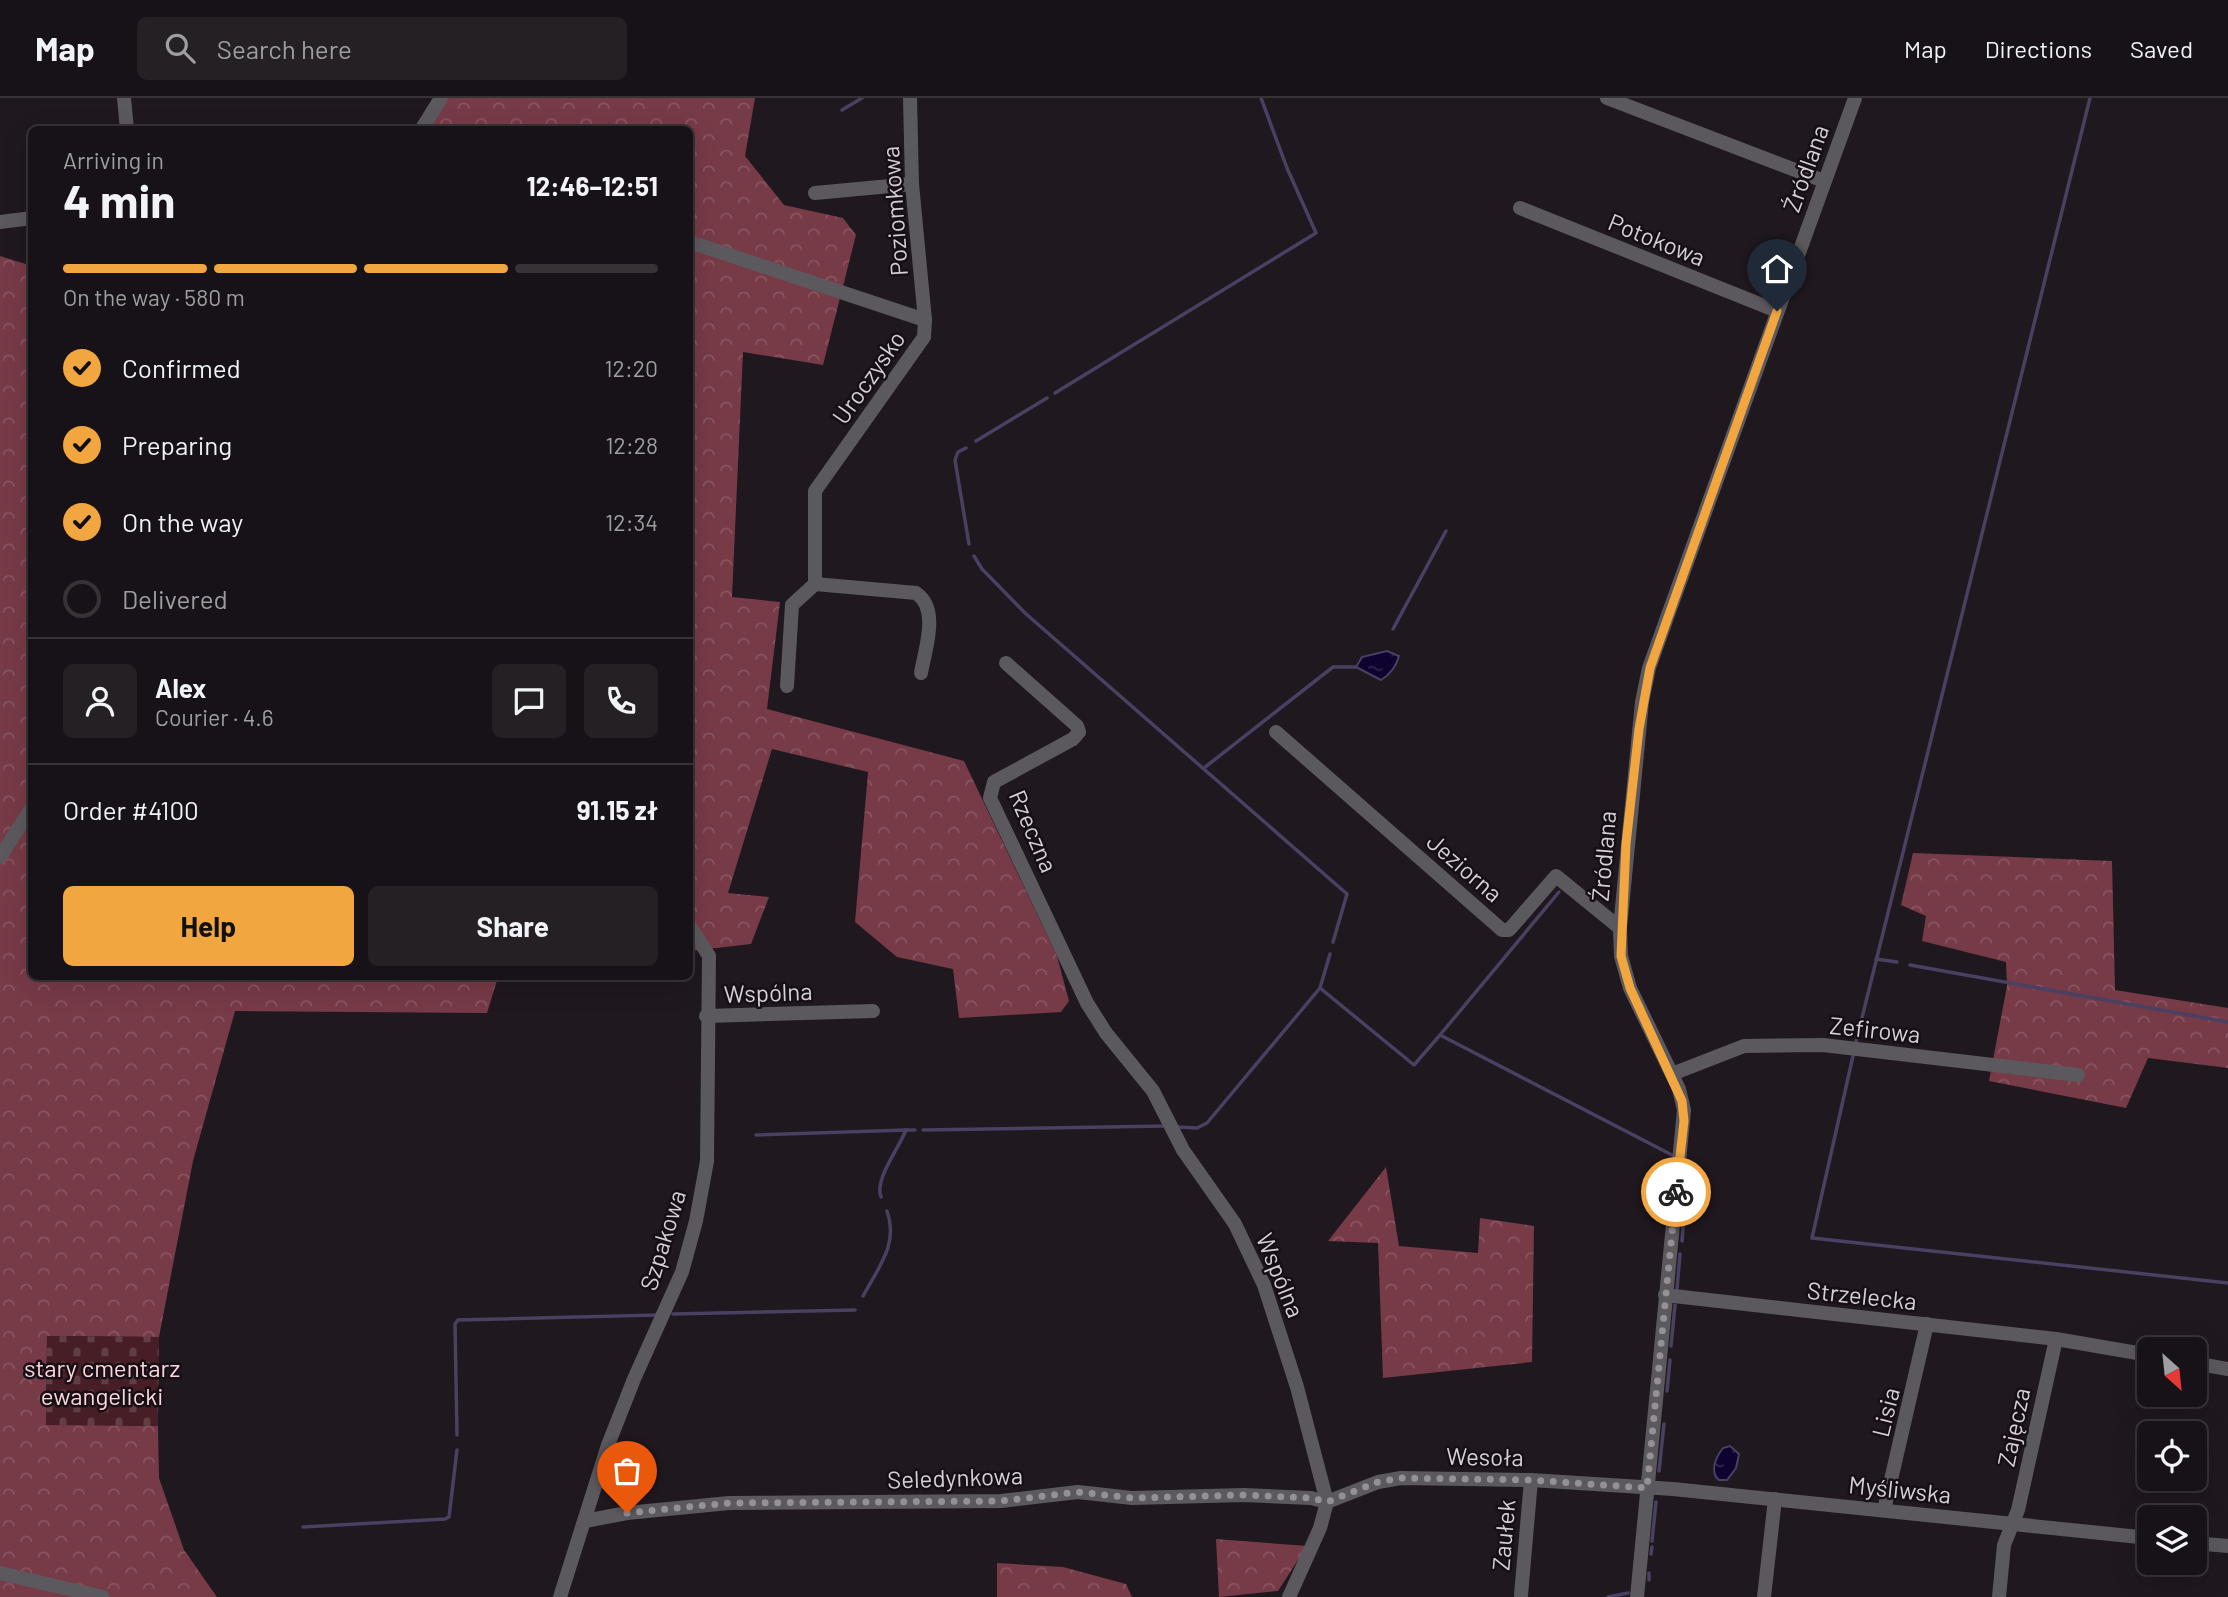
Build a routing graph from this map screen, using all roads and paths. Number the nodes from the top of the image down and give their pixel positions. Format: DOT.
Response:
graph roads {
  1 [pos="124,98"];
  2 [pos="441,98"];
  3 [pos="910,98"];
  4 [pos="1855,98"];
  5 [pos="1612,99"];
  6 [pos="127,126"];
  7 [pos="424,126"];
  8 [pos="1824,181"];
  9 [pos="912,184"];
  10 [pos="815,193"];
  11 [pos="1520,208"];
  12 [pos="28,218"];
  13 [pos="0,222"];
  14 [pos="693,243"];
  15 [pos="1777,311"];
  16 [pos="925,320"];
  17 [pos="815,584"];
  18 [pos="1006,663"];
  19 [pos="921,673"];
  20 [pos="787,686"];
  21 [pos="1276,732"];
  22 [pos="28,813"];
  23 [pos="0,857"];
  24 [pos="1620,928"];
  25 [pos="693,931"];
  26 [pos="1087,1003"];
  27 [pos="873,1011"];
  28 [pos="706,1016"];
  29 [pos="1672,1074"];
  30 [pos="2078,1075"];
  31 [pos="1665,1295"];
  32 [pos="1927,1324"];
  33 [pos="2056,1339"];
  34 [pos="2137,1353"];
  35 [pos="2207,1365"];
  36 [pos="2228,1369"];
  37 [pos="1531,1480"];
  38 [pos="1647,1488"];
  39 [pos="1775,1499"];
  40 [pos="1327,1502"];
  41 [pos="1884,1510"];
  42 [pos="585,1521"];
  43 [pos="2014,1523"];
  44 [pos="2137,1537"];
  45 [pos="2207,1544"];
  46 [pos="2228,1546"];
  47 [pos="0,1573"];
  48 [pos="1521,1595"];
  49 [pos="103,1597"];
  50 [pos="560,1597"];
  51 [pos="1289,1597"];
  52 [pos="1637,1597"];
  53 [pos="1764,1597"];
  54 [pos="1999,1597"];
  1 -- 6 [label="street"];
  2 -- 7 [label="street"];
  3 -- 9 [label="street, Poziomkowa"];
  4 -- 8 [label="street, Źródlana"];
  5 -- 8 [label="street"];
  8 -- 15 [label="street, Źródlana"];
  9 -- 10 [label="street"];
  9 -- 16 [label="street, Poziomkowa"];
  11 -- 15 [label="street, Potokowa"];
  12 -- 13 [label="street"];
  14 -- 16 [label="street, Uroczysko"];
  15 -- 24 [label="street, Źródlana"];
  16 -- 17 [label="street, Uroczysko"];
  17 -- 19 [label="street"];
  17 -- 20 [label="street"];
  18 -- 26 [label="street, Rzeczna"];
  21 -- 24 [label="street, Jeziorna"];
  22 -- 23 [label="street"];
  24 -- 29 [label="street, Źródlana"];
  25 -- 28 [label="street, Szpakowa"];
  26 -- 40 [label="street, Wspólna"];
  27 -- 28 [label="street, Wspólna"];
  28 -- 42 [label="street, Szpakowa"];
  29 -- 30 [label="street, Zefirowa"];
  29 -- 31 [label="street, Źródlana"];
  31 -- 32 [label="street, Strzelecka"];
  31 -- 38 [label="street, Źródlana"];
  32 -- 33 [label="street, Strzelecka"];
  32 -- 41 [label="street, Lisia"];
  33 -- 34 [label="street, Strzelecka"];
  33 -- 43 [label="street, Zajęcza"];
  35 -- 36 [label="street"];
  37 -- 38 [label="street, Wesoła"];
  37 -- 40 [label="street, Wesoła"];
  37 -- 48 [label="street, Zaułek"];
  38 -- 39 [label="street, Myśliwska"];
  38 -- 52 [label="street, Źródlana"];
  39 -- 41 [label="street, Myśliwska"];
  39 -- 53 [label="street"];
  40 -- 42 [label="street, Seledynkowa"];
  40 -- 51 [label="street"];
  41 -- 43 [label="street, Myśliwska"];
  42 -- 50 [label="street, Szpakowa"];
  43 -- 44 [label="street, Myśliwska"];
  43 -- 54 [label="street, Zajęcza"];
  45 -- 46 [label="street"];
  47 -- 49 [label="street"];
}
